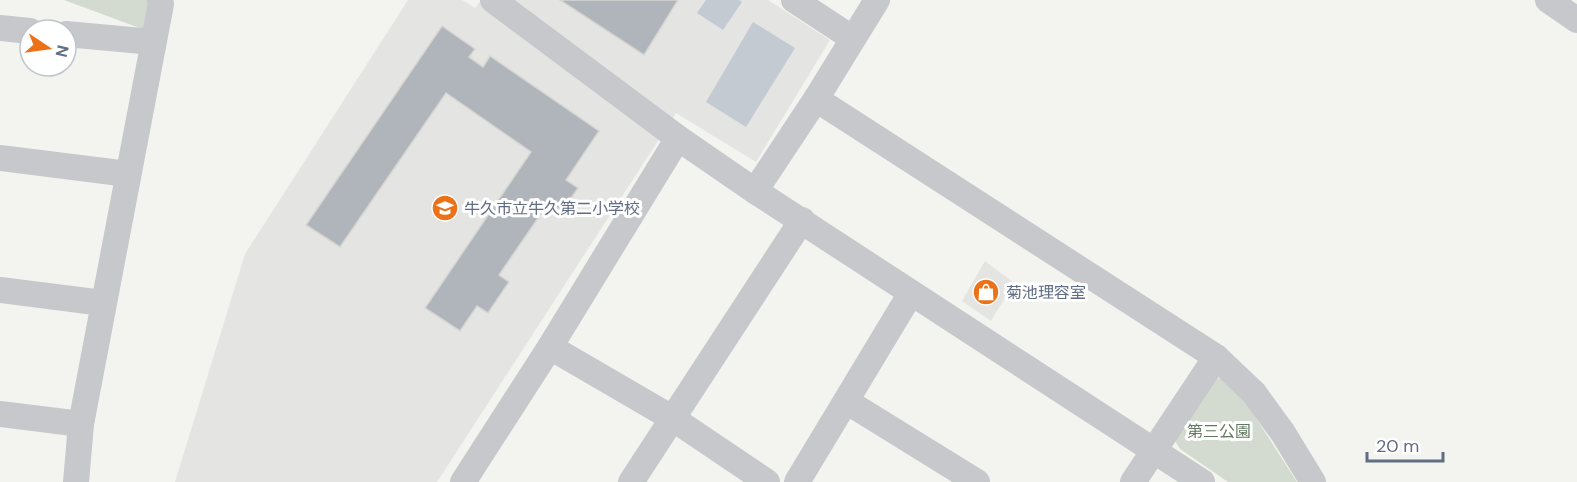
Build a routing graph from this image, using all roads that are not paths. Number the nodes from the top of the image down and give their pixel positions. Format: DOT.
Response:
graph roads {
  1 [pos="160,0"];
  2 [pos="493,0"];
  3 [pos="794,0"];
  4 [pos="877,0"];
  5 [pos="1548,0"];
  6 [pos="1577,20"];
  7 [pos="0,28"];
  8 [pos="18,30"];
  9 [pos="78,35"];
  10 [pos="852,38"];
  11 [pos="153,42"];
  12 [pos="816,99"];
  13 [pos="678,138"];
  14 [pos="0,158"];
  15 [pos="128,174"];
  16 [pos="755,191"];
  17 [pos="802,220"];
  18 [pos="0,290"];
  19 [pos="911,293"];
  20 [pos="103,303"];
  21 [pos="550,347"];
  22 [pos="1216,357"];
  23 [pos="846,400"];
  24 [pos="0,414"];
  25 [pos="672,418"];
  26 [pos="81,424"];
  27 [pos="1153,452"];
  28 [pos="76,482"];
  29 [pos="463,482"];
  30 [pos="631,482"];
  31 [pos="767,482"];
  32 [pos="797,482"];
  33 [pos="977,482"];
  34 [pos="1133,482"];
  35 [pos="1202,482"];
  36 [pos="1313,482"];
  1 -- 11 [label="street"];
  2 -- 13 [label="street"];
  3 -- 10 [label="street"];
  4 -- 10 [label="street"];
  5 -- 6 [label="street"];
  7 -- 8 [label="street"];
  9 -- 11 [label="street"];
  10 -- 12 [label="street"];
  11 -- 15 [label="street"];
  12 -- 16 [label="street"];
  12 -- 22 [label="street"];
  13 -- 16 [label="street"];
  13 -- 21 [label="street"];
  14 -- 15 [label="street"];
  15 -- 20 [label="street"];
  16 -- 17 [label="street"];
  17 -- 19 [label="street"];
  17 -- 25 [label="street"];
  18 -- 20 [label="street"];
  19 -- 23 [label="street"];
  19 -- 27 [label="street"];
  20 -- 26 [label="street"];
  21 -- 25 [label="street"];
  21 -- 29 [label="street"];
  22 -- 27 [label="street"];
  22 -- 36 [label="street"];
  23 -- 32 [label="street"];
  23 -- 33 [label="street"];
  24 -- 26 [label="street"];
  25 -- 30 [label="street"];
  25 -- 31 [label="street"];
  26 -- 28 [label="street"];
  27 -- 34 [label="street"];
  27 -- 35 [label="street"];
}
